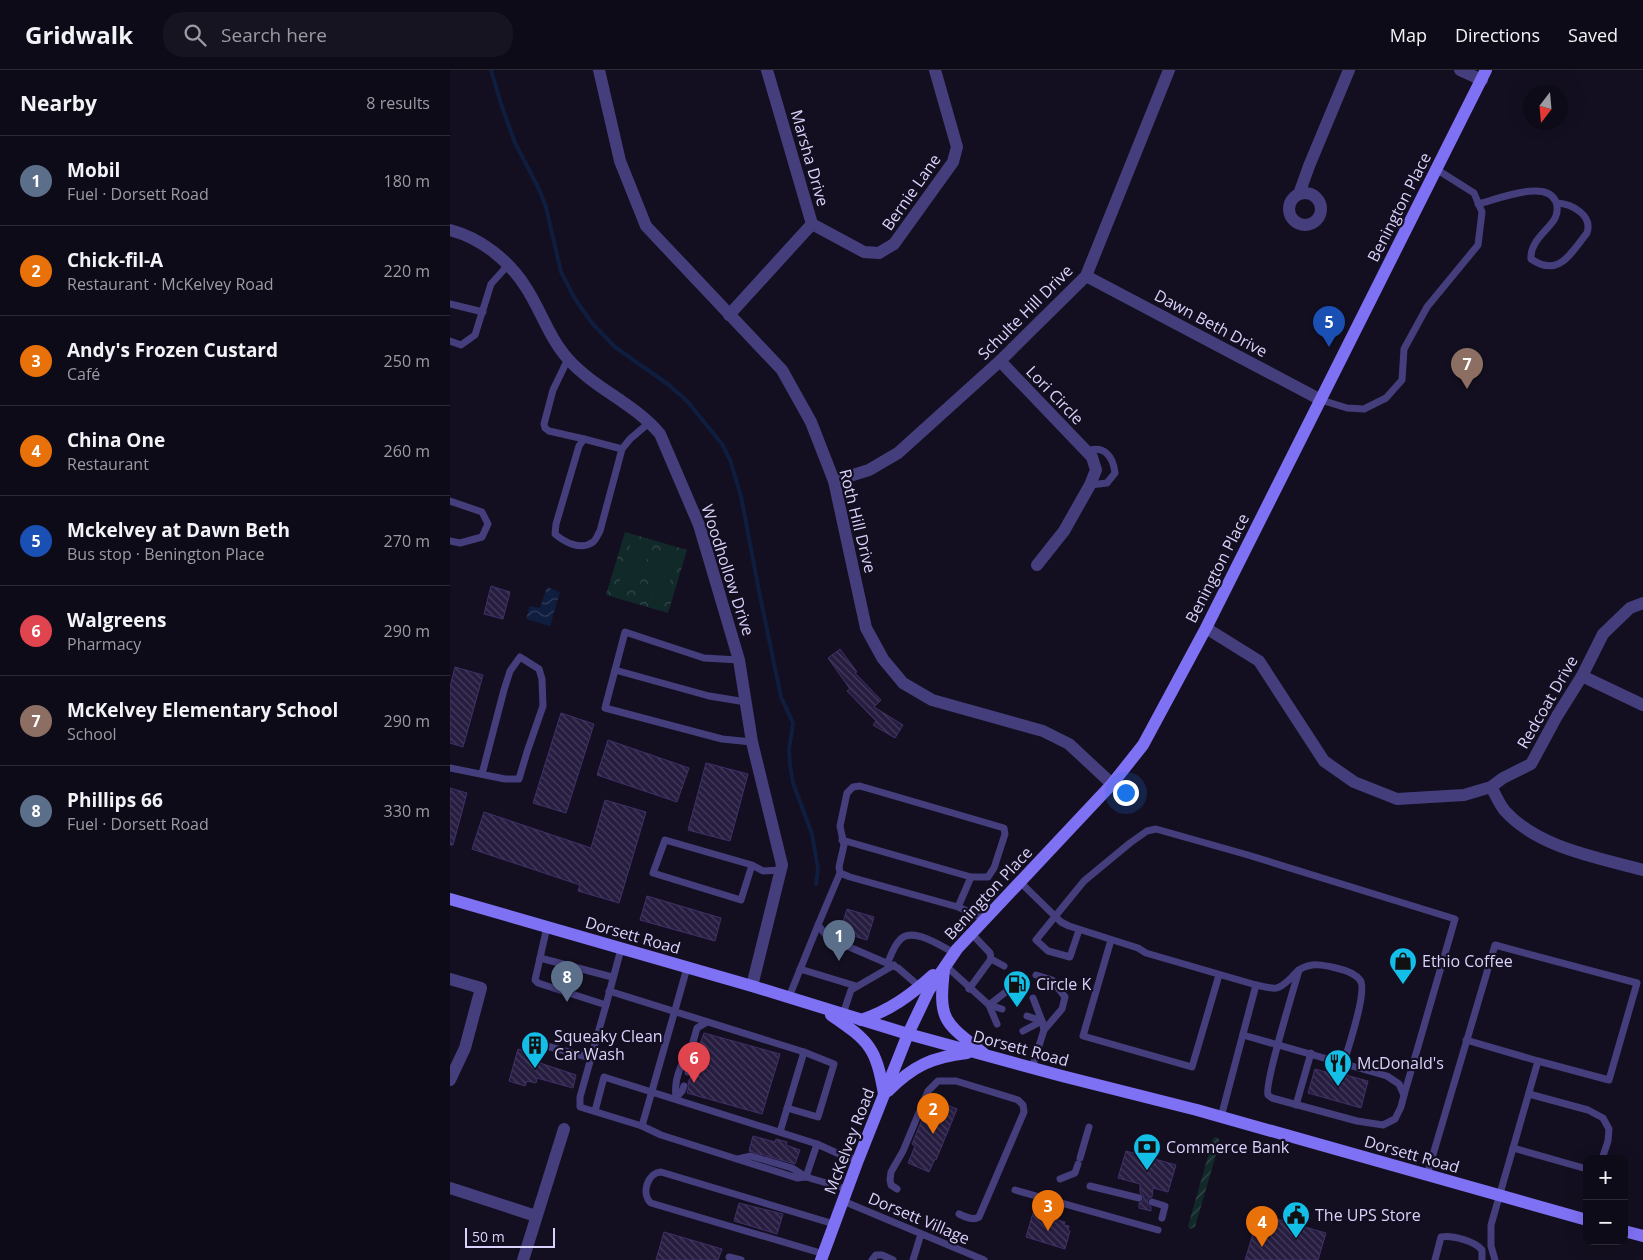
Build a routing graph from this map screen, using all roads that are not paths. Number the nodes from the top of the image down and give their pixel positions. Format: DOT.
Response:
graph roads {
  1 [pos="599,70"];
  2 [pos="768,70"];
  3 [pos="935,70"];
  4 [pos="1169,70"];
  5 [pos="1349,70"];
  6 [pos="1460,70"];
  7 [pos="1484,75"];
  8 [pos="1436,169"];
  9 [pos="1299,194"];
  10 [pos="1557,203"];
  11 [pos="1478,204"];
  12 [pos="812,224"];
  13 [pos="450,230"];
  14 [pos="508,265"];
  15 [pos="1086,276"];
  16 [pos="450,304"];
  17 [pos="482,312"];
  18 [pos="729,315"];
  19 [pos="450,341"];
  20 [pos="568,359"];
  21 [pos="1000,361"];
  22 [pos="1321,400"];
  23 [pos="650,422"];
  24 [pos="584,439"];
  25 [pos="622,449"];
  26 [pos="1086,451"];
  27 [pos="834,481"];
  28 [pos="1090,486"];
  29 [pos="450,501"];
  30 [pos="450,540"];
  31 [pos="1037,565"];
  32 [pos="1643,603"];
  33 [pos="1206,628"];
  34 [pos="739,660"];
  35 [pos="616,670"];
  36 [pos="1582,676"];
  37 [pos="746,702"];
  38 [pos="1643,705"];
  39 [pos="752,742"];
  40 [pos="450,768"];
  41 [pos="482,774"];
  42 [pos="1112,784"];
  43 [pos="1491,787"];
  44 [pos="842,840"];
  45 [pos="752,865"];
  46 [pos="781,870"];
  47 [pos="1643,870"];
  48 [pos="840,873"];
  49 [pos="971,877"];
  50 [pos="1020,882"];
  51 [pos="450,899"];
  52 [pos="958,907"];
  53 [pos="1055,916"];
  54 [pos="984,920"];
  55 [pos="818,925"];
  56 [pos="547,927"];
  57 [pos="1079,930"];
  58 [pos="971,934"];
  59 [pos="1111,940"];
  60 [pos="621,949"];
  61 [pos="954,953"];
  62 [pos="540,958"];
  63 [pos="991,959"];
  64 [pos="891,964"];
  65 [pos="945,965"];
  66 [pos="1004,966"];
  67 [pos="687,968"];
  68 [pos="800,969"];
  69 [pos="1299,970"];
  70 [pos="1036,975"];
  71 [pos="1219,975"];
  72 [pos="612,977"];
  73 [pos="450,979"];
  74 [pos="1256,985"];
  75 [pos="752,986"];
  76 [pos="856,986"];
  77 [pos="920,987"];
  78 [pos="969,989"];
  79 [pos="1007,990"];
  80 [pos="609,991"];
  81 [pos="789,998"];
  82 [pos="1033,998"];
  83 [pos="606,1004"];
  84 [pos="989,1005"];
  85 [pos="821,1008"];
  86 [pos="1002,1009"];
  87 [pos="675,1011"];
  88 [pos="842,1014"];
  89 [pos="1027,1016"];
  90 [pos="862,1020"];
  91 [pos="1042,1020"];
  92 [pos="707,1022"];
  93 [pos="997,1024"];
  94 [pos="1044,1030"];
  95 [pos="1023,1031"];
  96 [pos="908,1034"];
  97 [pos="1242,1035"];
  98 [pos="1466,1040"];
  99 [pos="539,1044"];
  100 [pos="1278,1044"];
  101 [pos="804,1052"];
  102 [pos="690,1053"];
  103 [pos="1311,1053"];
  104 [pos="979,1054"];
  105 [pos="591,1058"];
  106 [pos="1538,1061"];
  107 [pos="1344,1062"];
  108 [pos="1032,1068"];
  109 [pos="688,1072"];
  110 [pos="450,1080"];
  111 [pos="684,1086"];
  112 [pos="652,1091"];
  113 [pos="884,1094"];
  114 [pos="1529,1094"];
  115 [pos="1404,1095"];
  116 [pos="676,1098"];
  117 [pos="1296,1105"];
  118 [pos="787,1108"];
  119 [pos="595,1111"];
  120 [pos="1221,1117"];
  121 [pos="642,1126"];
  122 [pos="1089,1127"];
  123 [pos="564,1129"];
  124 [pos="780,1132"];
  125 [pos="817,1144"];
  126 [pos="1513,1148"];
  127 [pos="1603,1155"];
  128 [pos="737,1159"];
  129 [pos="858,1160"];
  130 [pos="1583,1168"];
  131 [pos="1427,1174"];
  132 [pos="806,1177"];
  133 [pos="1060,1179"];
  134 [pos="1090,1186"];
  135 [pos="450,1188"];
  136 [pos="897,1189"];
  137 [pos="1014,1190"];
  138 [pos="845,1195"];
  139 [pos="1499,1196"];
  140 [pos="1139,1198"];
  141 [pos="1152,1202"];
  142 [pos="959,1214"];
  143 [pos="536,1216"];
  144 [pos="1162,1218"];
  145 [pos="1583,1219"];
  146 [pos="834,1224"];
  147 [pos="1158,1230"];
  148 [pos="1628,1232"];
  149 [pos="921,1234"];
  150 [pos="1643,1236"];
  151 [pos="729,1257"];
  152 [pos="822,1257"];
  153 [pos="912,1259"];
  154 [pos="523,1260"];
  155 [pos="742,1260"];
  156 [pos="872,1260"];
  157 [pos="893,1260"];
  158 [pos="984,1260"];
  159 [pos="1435,1260"];
  160 [pos="1482,1260"];
  161 [pos="1495,1260"];
  1 -- 18 [label="street, Roth Hill Drive"];
  2 -- 12 [label="street, Marsha Drive"];
  3 -- 12 [label="street, Bernie Lane"];
  4 -- 15 [label="street, Schulte Hill Drive"];
  5 -- 9 [label="street"];
  6 -- 7 [label="street"];
  7 -- 8 [label="main road, Benington Place"];
  8 -- 11 [label="lane"];
  8 -- 22 [label="main road, Benington Place"];
  10 -- 10 [label="lane"];
  10 -- 11 [label="lane"];
  11 -- 22 [label="lane"];
  12 -- 18 [label="street, Marsha Drive"];
  13 -- 14 [label="street, Woodhollow Drive"];
  14 -- 17 [label="lane"];
  14 -- 20 [label="street, Woodhollow Drive"];
  15 -- 21 [label="street, Schulte Hill Drive"];
  15 -- 22 [label="street, Dawn Beth Drive"];
  16 -- 17 [label="lane"];
  17 -- 19 [label="lane"];
  18 -- 27 [label="street, Roth Hill Drive"];
  20 -- 23 [label="street, Woodhollow Drive"];
  20 -- 24 [label="lane"];
  21 -- 26 [label="street, Lori Circle"];
  21 -- 27 [label="street, Schulte Hill Drive"];
  22 -- 33 [label="main road, Benington Place"];
  23 -- 25 [label="lane"];
  23 -- 34 [label="street, Woodhollow Drive"];
  24 -- 25 [label="lane"];
  24 -- 25 [label="lane"];
  26 -- 28 [label="street, Lori Circle"];
  26 -- 28 [label="lane"];
  27 -- 42 [label="street, Roth Hill Drive"];
  28 -- 31 [label="street, Lori Circle"];
  29 -- 30 [label="lane"];
  32 -- 36 [label="street, Redcoat Drive"];
  33 -- 42 [label="main road, Benington Place"];
  33 -- 43 [label="street, Redcoat Drive"];
  34 -- 35 [label="lane"];
  34 -- 37 [label="street, Woodhollow Drive"];
  35 -- 37 [label="lane"];
  35 -- 39 [label="lane"];
  36 -- 38 [label="street"];
  36 -- 43 [label="street, Redcoat Drive"];
  37 -- 39 [label="street, Woodhollow Drive"];
  39 -- 46 [label="street, Woodhollow Drive"];
  40 -- 41 [label="lane"];
  41 -- 41 [label="lane"];
  42 -- 50 [label="main road, Benington Place"];
  43 -- 47 [label="street"];
  44 -- 48 [label="lane"];
  44 -- 49 [label="lane"];
  44 -- 49 [label="lane"];
  45 -- 45 [label="lane"];
  45 -- 46 [label="lane"];
  46 -- 75 [label="street, Woodhollow Drive"];
  48 -- 52 [label="lane"];
  48 -- 55 [label="lane"];
  49 -- 52 [label="lane"];
  50 -- 53 [label="lane"];
  50 -- 54 [label="main road, Benington Place"];
  51 -- 56 [label="main road, Dorsett Road"];
  52 -- 54 [label="lane"];
  53 -- 57 [label="lane"];
  53 -- 57 [label="lane"];
  53 -- 115 [label="lane"];
  54 -- 58 [label="main road, Benington Place"];
  55 -- 64 [label="lane"];
  55 -- 68 [label="lane"];
  56 -- 60 [label="main road, Dorsett Road"];
  56 -- 62 [label="lane"];
  57 -- 59 [label="lane"];
  58 -- 61 [label="main road, Benington Place"];
  58 -- 63 [label="lane"];
  59 -- 71 [label="lane"];
  59 -- 71 [label="lane"];
  60 -- 67 [label="main road, Dorsett Road"];
  60 -- 72 [label="lane"];
  61 -- 64 [label="lane"];
  61 -- 65 [label="main road, Benington Place"];
  62 -- 72 [label="lane"];
  62 -- 83 [label="lane"];
  63 -- 66 [label="lane"];
  63 -- 78 [label="lane"];
  64 -- 76 [label="lane"];
  64 -- 77 [label="lane"];
  65 -- 77 [label="main road"];
  65 -- 78 [label="lane"];
  65 -- 96 [label="main road, Benington Place"];
  65 -- 104 [label="main road"];
  67 -- 75 [label="main road, Dorsett Road"];
  67 -- 87 [label="lane"];
  68 -- 76 [label="lane"];
  68 -- 81 [label="lane"];
  69 -- 74 [label="lane"];
  69 -- 100 [label="lane"];
  69 -- 107 [label="lane"];
  70 -- 94 [label="lane"];
  71 -- 74 [label="lane"];
  72 -- 80 [label="lane"];
  73 -- 110 [label="street"];
  74 -- 97 [label="lane"];
  75 -- 81 [label="main road, Dorsett Road"];
  76 -- 88 [label="lane"];
  77 -- 90 [label="main road"];
  78 -- 84 [label="lane"];
  79 -- 84 [label="lane"];
  80 -- 83 [label="lane"];
  80 -- 87 [label="lane"];
  81 -- 85 [label="main road, Dorsett Road"];
  82 -- 91 [label="lane"];
  83 -- 105 [label="lane"];
  84 -- 86 [label="lane"];
  84 -- 93 [label="lane"];
  85 -- 88 [label="main road, Dorsett Road"];
  85 -- 113 [label="main road"];
  87 -- 92 [label="lane"];
  87 -- 112 [label="lane"];
  88 -- 90 [label="main road, Dorsett Road"];
  89 -- 91 [label="lane"];
  90 -- 96 [label="main road, Dorsett Road"];
  91 -- 94 [label="lane"];
  91 -- 95 [label="lane"];
  92 -- 101 [label="lane"];
  92 -- 102 [label="lane"];
  94 -- 108 [label="lane"];
  96 -- 104 [label="main road, Dorsett Road"];
  96 -- 113 [label="main road, McKelvey Road"];
  97 -- 100 [label="lane"];
  97 -- 120 [label="lane"];
  98 -- 106 [label="lane"];
  98 -- 106 [label="lane"];
  98 -- 131 [label="lane"];
  99 -- 105 [label="lane"];
  100 -- 103 [label="lane"];
  100 -- 117 [label="lane"];
  101 -- 118 [label="lane"];
  101 -- 118 [label="lane"];
  102 -- 109 [label="lane"];
  102 -- 116 [label="lane"];
  103 -- 107 [label="lane"];
  103 -- 117 [label="lane"];
  104 -- 108 [label="main road, Dorsett Road"];
  104 -- 113 [label="main road"];
  105 -- 119 [label="lane"];
  106 -- 114 [label="lane"];
  107 -- 115 [label="lane"];
  108 -- 120 [label="main road, Dorsett Road"];
  111 -- 116 [label="lane"];
  112 -- 116 [label="lane"];
  112 -- 119 [label="lane"];
  112 -- 121 [label="lane"];
  113 -- 129 [label="main road, McKelvey Road"];
  114 -- 126 [label="lane"];
  114 -- 127 [label="lane"];
  115 -- 117 [label="lane"];
  116 -- 124 [label="lane"];
  118 -- 124 [label="lane"];
  119 -- 121 [label="lane"];
  120 -- 131 [label="main road, Dorsett Road"];
  121 -- 128 [label="lane"];
  122 -- 133 [label="lane"];
  123 -- 143 [label="street"];
  124 -- 125 [label="lane"];
  125 -- 129 [label="lane"];
  125 -- 132 [label="lane"];
  126 -- 130 [label="lane"];
  126 -- 139 [label="lane"];
  128 -- 132 [label="lane"];
  128 -- 132 [label="lane"];
  129 -- 138 [label="main road, McKelvey Road"];
  131 -- 139 [label="main road, Dorsett Road"];
  132 -- 138 [label="lane, Dorsett Village"];
  134 -- 140 [label="lane"];
  135 -- 143 [label="street"];
  136 -- 142 [label="lane"];
  137 -- 147 [label="lane"];
  138 -- 146 [label="main road, McKelvey Road"];
  138 -- 149 [label="lane, Dorsett Village"];
  139 -- 145 [label="main road, Dorsett Road"];
  139 -- 161 [label="lane"];
  141 -- 144 [label="lane"];
  143 -- 154 [label="street"];
  146 -- 152 [label="main road, McKelvey Road"];
  146 -- 152 [label="lane"];
  148 -- 150 [label="main road"];
  149 -- 153 [label="lane"];
  149 -- 158 [label="lane, Dorsett Village"];
  151 -- 155 [label="lane"];
  156 -- 157 [label="lane"];
  159 -- 160 [label="lane"];
}
